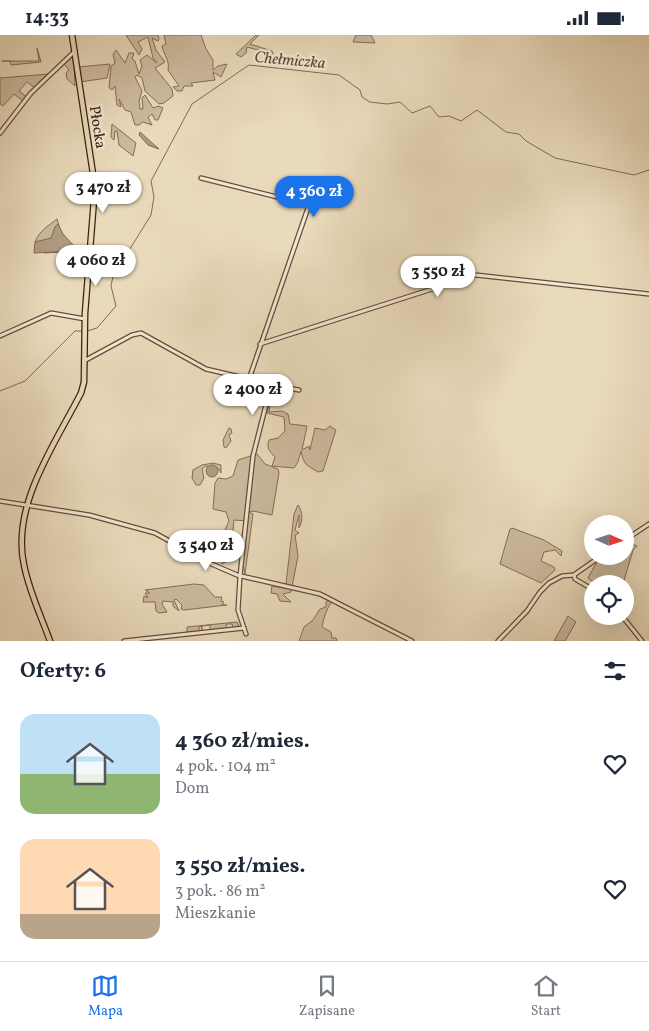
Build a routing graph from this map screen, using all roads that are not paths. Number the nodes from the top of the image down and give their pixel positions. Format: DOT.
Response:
graph roads {
  1 [pos="72,35"];
  2 [pos="74,52"];
  3 [pos="0,133"];
  4 [pos="201,177"];
  5 [pos="649,294"];
  6 [pos="85,319"];
  7 [pos="0,336"];
  8 [pos="260,344"];
  9 [pos="84,361"];
  10 [pos="249,379"];
  11 [pos="271,385"];
  12 [pos="299,390"];
  13 [pos="0,501"];
  14 [pos="26,504"];
  15 [pos="649,524"];
  16 [pos="634,534"];
  17 [pos="588,565"];
  18 [pos="574,575"];
  19 [pos="240,576"];
  20 [pos="584,584"];
  21 [pos="629,625"];
  22 [pos="244,628"];
  23 [pos="246,634"];
  24 [pos="50,641"];
  25 [pos="124,641"];
  26 [pos="412,641"];
  27 [pos="498,641"];
  28 [pos="642,641"];
  1 -- 2 [label="main road, Płocka"];
  2 -- 3 [label="street"];
  2 -- 6 [label="main road, Płocka"];
  4 -- 8 [label="street"];
  5 -- 8 [label="street"];
  6 -- 7 [label="street"];
  6 -- 9 [label="main road, Płocka"];
  8 -- 10 [label="street"];
  9 -- 10 [label="street"];
  9 -- 14 [label="main road, Płocka"];
  10 -- 11 [label="street"];
  11 -- 12 [label="street"];
  11 -- 19 [label="street"];
  13 -- 14 [label="street"];
  14 -- 19 [label="street"];
  14 -- 24 [label="main road"];
  15 -- 16 [label="street"];
  17 -- 18 [label="street"];
  18 -- 20 [label="street"];
  18 -- 27 [label="street"];
  19 -- 22 [label="street"];
  19 -- 26 [label="street"];
  21 -- 28 [label="street"];
  22 -- 23 [label="street"];
  22 -- 25 [label="street"];
}
